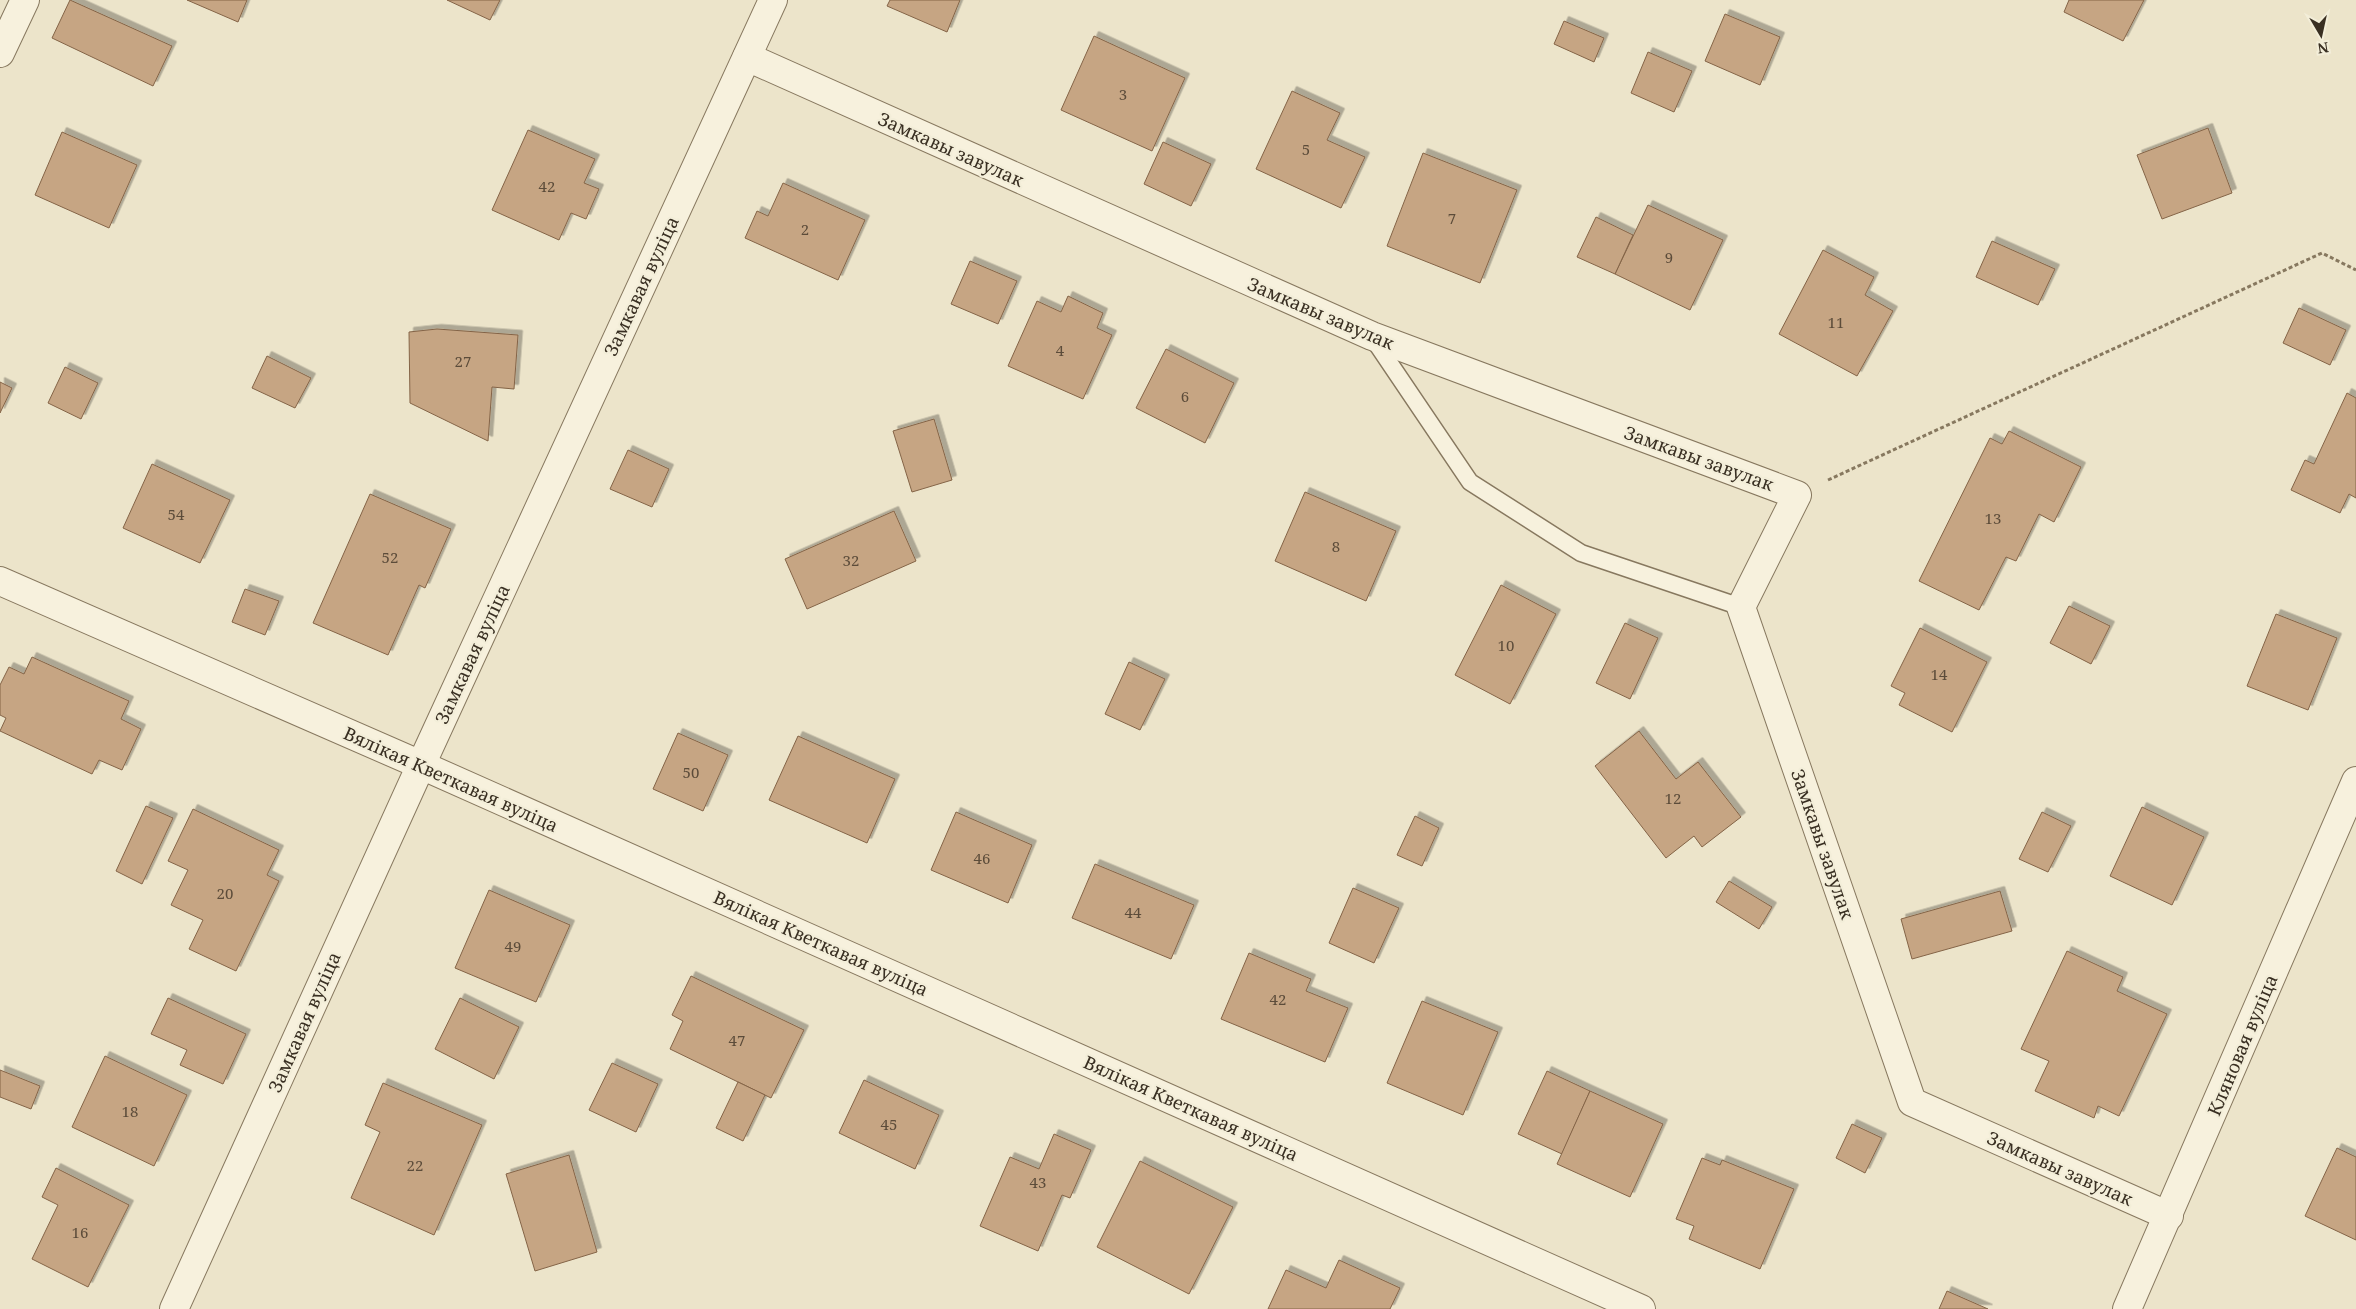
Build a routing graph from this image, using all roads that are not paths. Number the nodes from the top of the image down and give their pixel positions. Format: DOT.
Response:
graph roads {
  1 [pos="25,0"];
  2 [pos="773,0"];
  3 [pos="0,53"];
  4 [pos="747,57"];
  5 [pos="1372,336"];
  6 [pos="0,581"];
  7 [pos="1741,607"];
  8 [pos="421,765"];
  9 [pos="2356,781"];
  10 [pos="2169,1216"];
  11 [pos="174,1309"];
  12 [pos="1641,1309"];
  13 [pos="2127,1309"];
  1 -- 3 [label="street"];
  2 -- 4 [label="street, Замкавая вуліца"];
  4 -- 5 [label="street, Замкавы завулак"];
  4 -- 8 [label="street, Замкавая вуліца"];
  5 -- 7 [label="lane"];
  5 -- 7 [label="street, Замкавы завулак"];
  6 -- 8 [label="street, Вялікая Кветкавая вуліца"];
  7 -- 10 [label="street, Замкавы завулак"];
  8 -- 11 [label="street, Замкавая вуліца"];
  8 -- 12 [label="street, Вялікая Кветкавая вуліца"];
  9 -- 10 [label="street, Кляновая вуліца"];
  10 -- 13 [label="street, Кляновая вуліца"];
}
